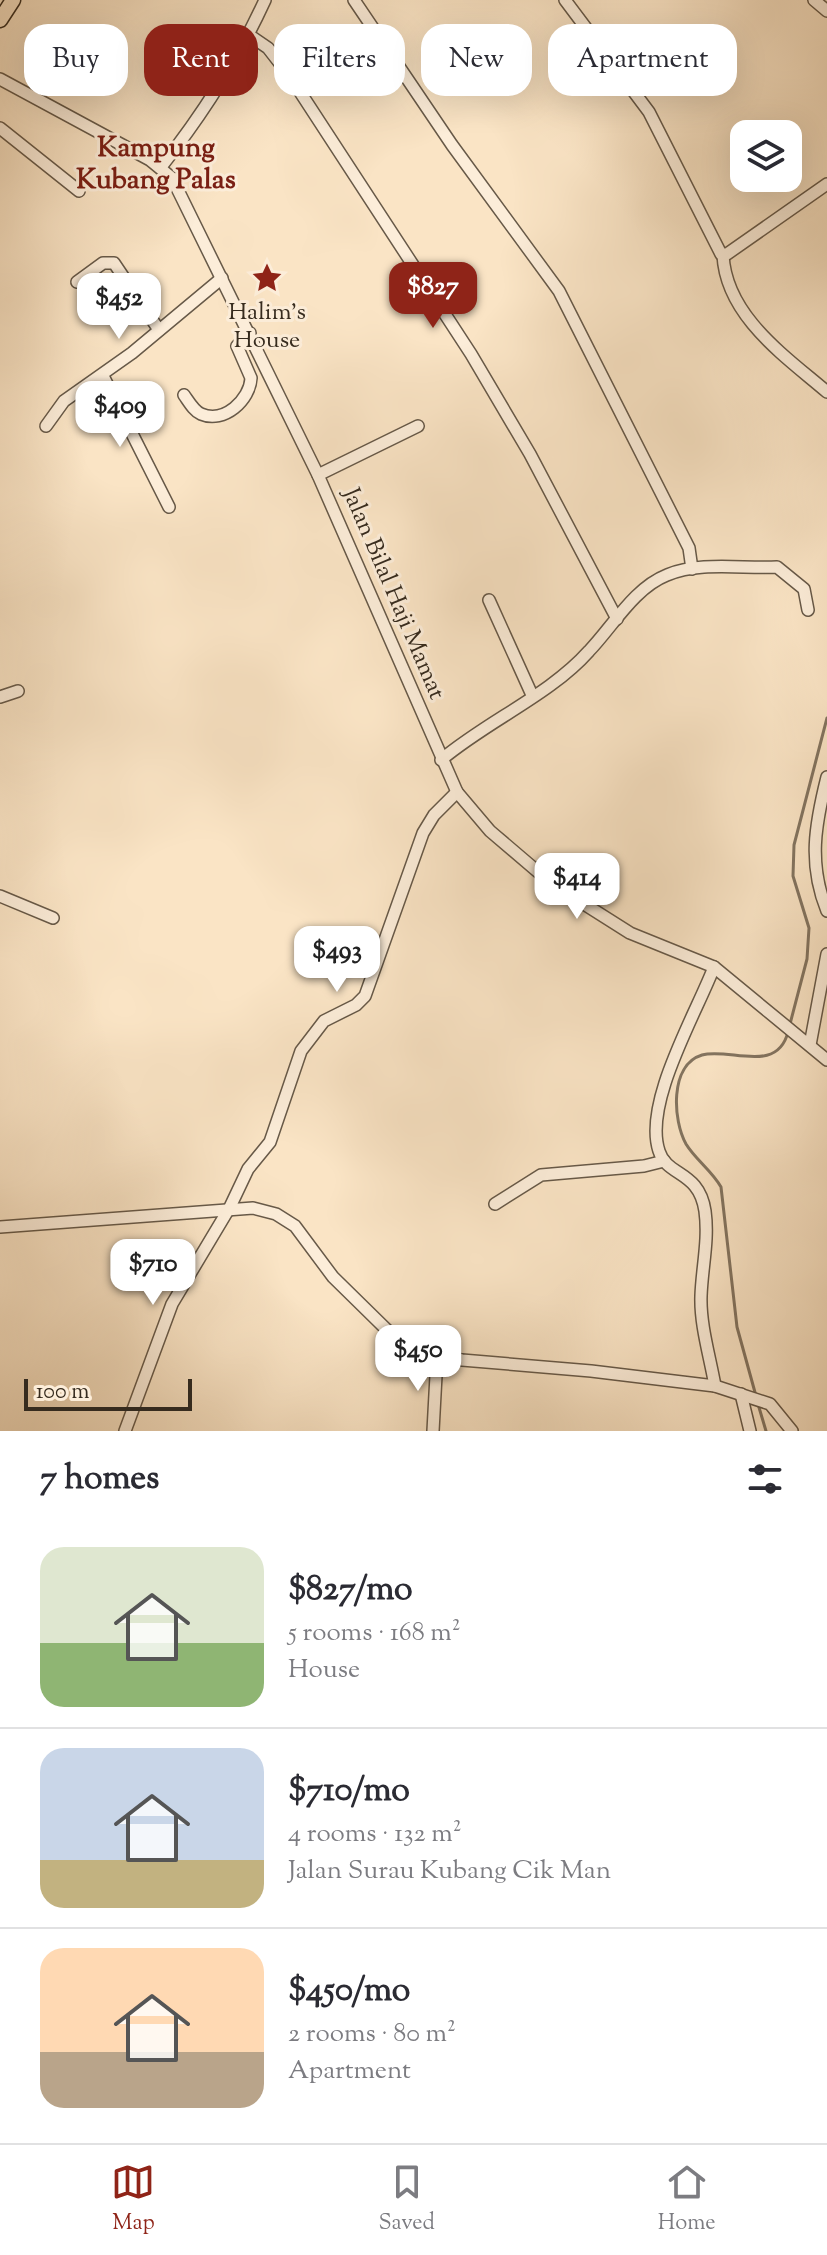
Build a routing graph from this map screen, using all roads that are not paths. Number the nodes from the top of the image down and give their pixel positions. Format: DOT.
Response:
graph roads {
  1 [pos="13,0"];
  2 [pos="265,0"];
  3 [pos="354,0"];
  4 [pos="565,0"];
  5 [pos="814,0"];
  6 [pos="827,11"];
  7 [pos="0,20"];
  8 [pos="254,24"];
  9 [pos="258,42"];
  10 [pos="0,79"];
  11 [pos="214,96"];
  12 [pos="0,128"];
  13 [pos="161,167"];
  14 [pos="827,184"];
  15 [pos="79,191"];
  16 [pos="723,255"];
  17 [pos="222,278"];
  18 [pos="77,282"];
  19 [pos="159,330"];
  20 [pos="250,333"];
  21 [pos="103,376"];
  22 [pos="827,392"];
  23 [pos="184,395"];
  24 [pos="46,426"];
  25 [pos="418,426"];
  26 [pos="318,475"];
  27 [pos="169,507"];
  28 [pos="692,569"];
  29 [pos="489,600"];
  30 [pos="808,610"];
  31 [pos="617,619"];
  32 [pos="18,691"];
  33 [pos="532,695"];
  34 [pos="0,697"];
  35 [pos="441,760"];
  36 [pos="827,777"];
  37 [pos="457,792"];
  38 [pos="0,896"];
  39 [pos="827,911"];
  40 [pos="53,918"];
  41 [pos="827,954"];
  42 [pos="714,967"];
  43 [pos="810,1045"];
  44 [pos="827,1060"];
  45 [pos="664,1161"];
  46 [pos="495,1204"];
  47 [pos="230,1207"];
  48 [pos="0,1227"];
  49 [pos="437,1357"];
  50 [pos="715,1386"];
  51 [pos="741,1394"];
  52 [pos="125,1431"];
  53 [pos="433,1431"];
  54 [pos="750,1431"];
  55 [pos="792,1431"];
  1 -- 7 [label="main road"];
  2 -- 8 [label="street"];
  3 -- 28 [label="street"];
  4 -- 16 [label="street"];
  5 -- 6 [label="street"];
  9 -- 31 [label="street"];
  10 -- 13 [label="street, Jalan Bilal Haji Mamat"];
  11 -- 13 [label="street"];
  12 -- 15 [label="street"];
  13 -- 17 [label="street, Jalan Bilal Haji Mamat"];
  14 -- 16 [label="street"];
  16 -- 22 [label="street"];
  17 -- 19 [label="street"];
  17 -- 20 [label="street, Jalan Bilal Haji Mamat"];
  18 -- 19 [label="street"];
  19 -- 21 [label="street"];
  20 -- 23 [label="street"];
  20 -- 26 [label="street, Jalan Bilal Haji Mamat"];
  21 -- 24 [label="street"];
  21 -- 27 [label="street"];
  25 -- 26 [label="street"];
  26 -- 35 [label="street, Jalan Bilal Haji Mamat"];
  28 -- 30 [label="street"];
  28 -- 31 [label="street"];
  29 -- 33 [label="street"];
  31 -- 33 [label="street"];
  32 -- 34 [label="street"];
  33 -- 35 [label="street"];
  35 -- 37 [label="street, Jalan Bilal Haji Mamat"];
  36 -- 39 [label="street"];
  37 -- 42 [label="street, Jalan Bilal Haji Mamat"];
  37 -- 47 [label="street"];
  38 -- 40 [label="street"];
  41 -- 43 [label="street"];
  42 -- 43 [label="street, Jalan Bilal Haji Mamat"];
  42 -- 45 [label="street"];
  43 -- 44 [label="street, Jalan Bilal Haji Mamat"];
  45 -- 46 [label="street"];
  45 -- 50 [label="street"];
  47 -- 48 [label="street"];
  47 -- 49 [label="street"];
  47 -- 52 [label="street"];
  49 -- 50 [label="street"];
  49 -- 53 [label="street"];
  50 -- 51 [label="street"];
  51 -- 54 [label="street"];
  51 -- 55 [label="street"];
}
